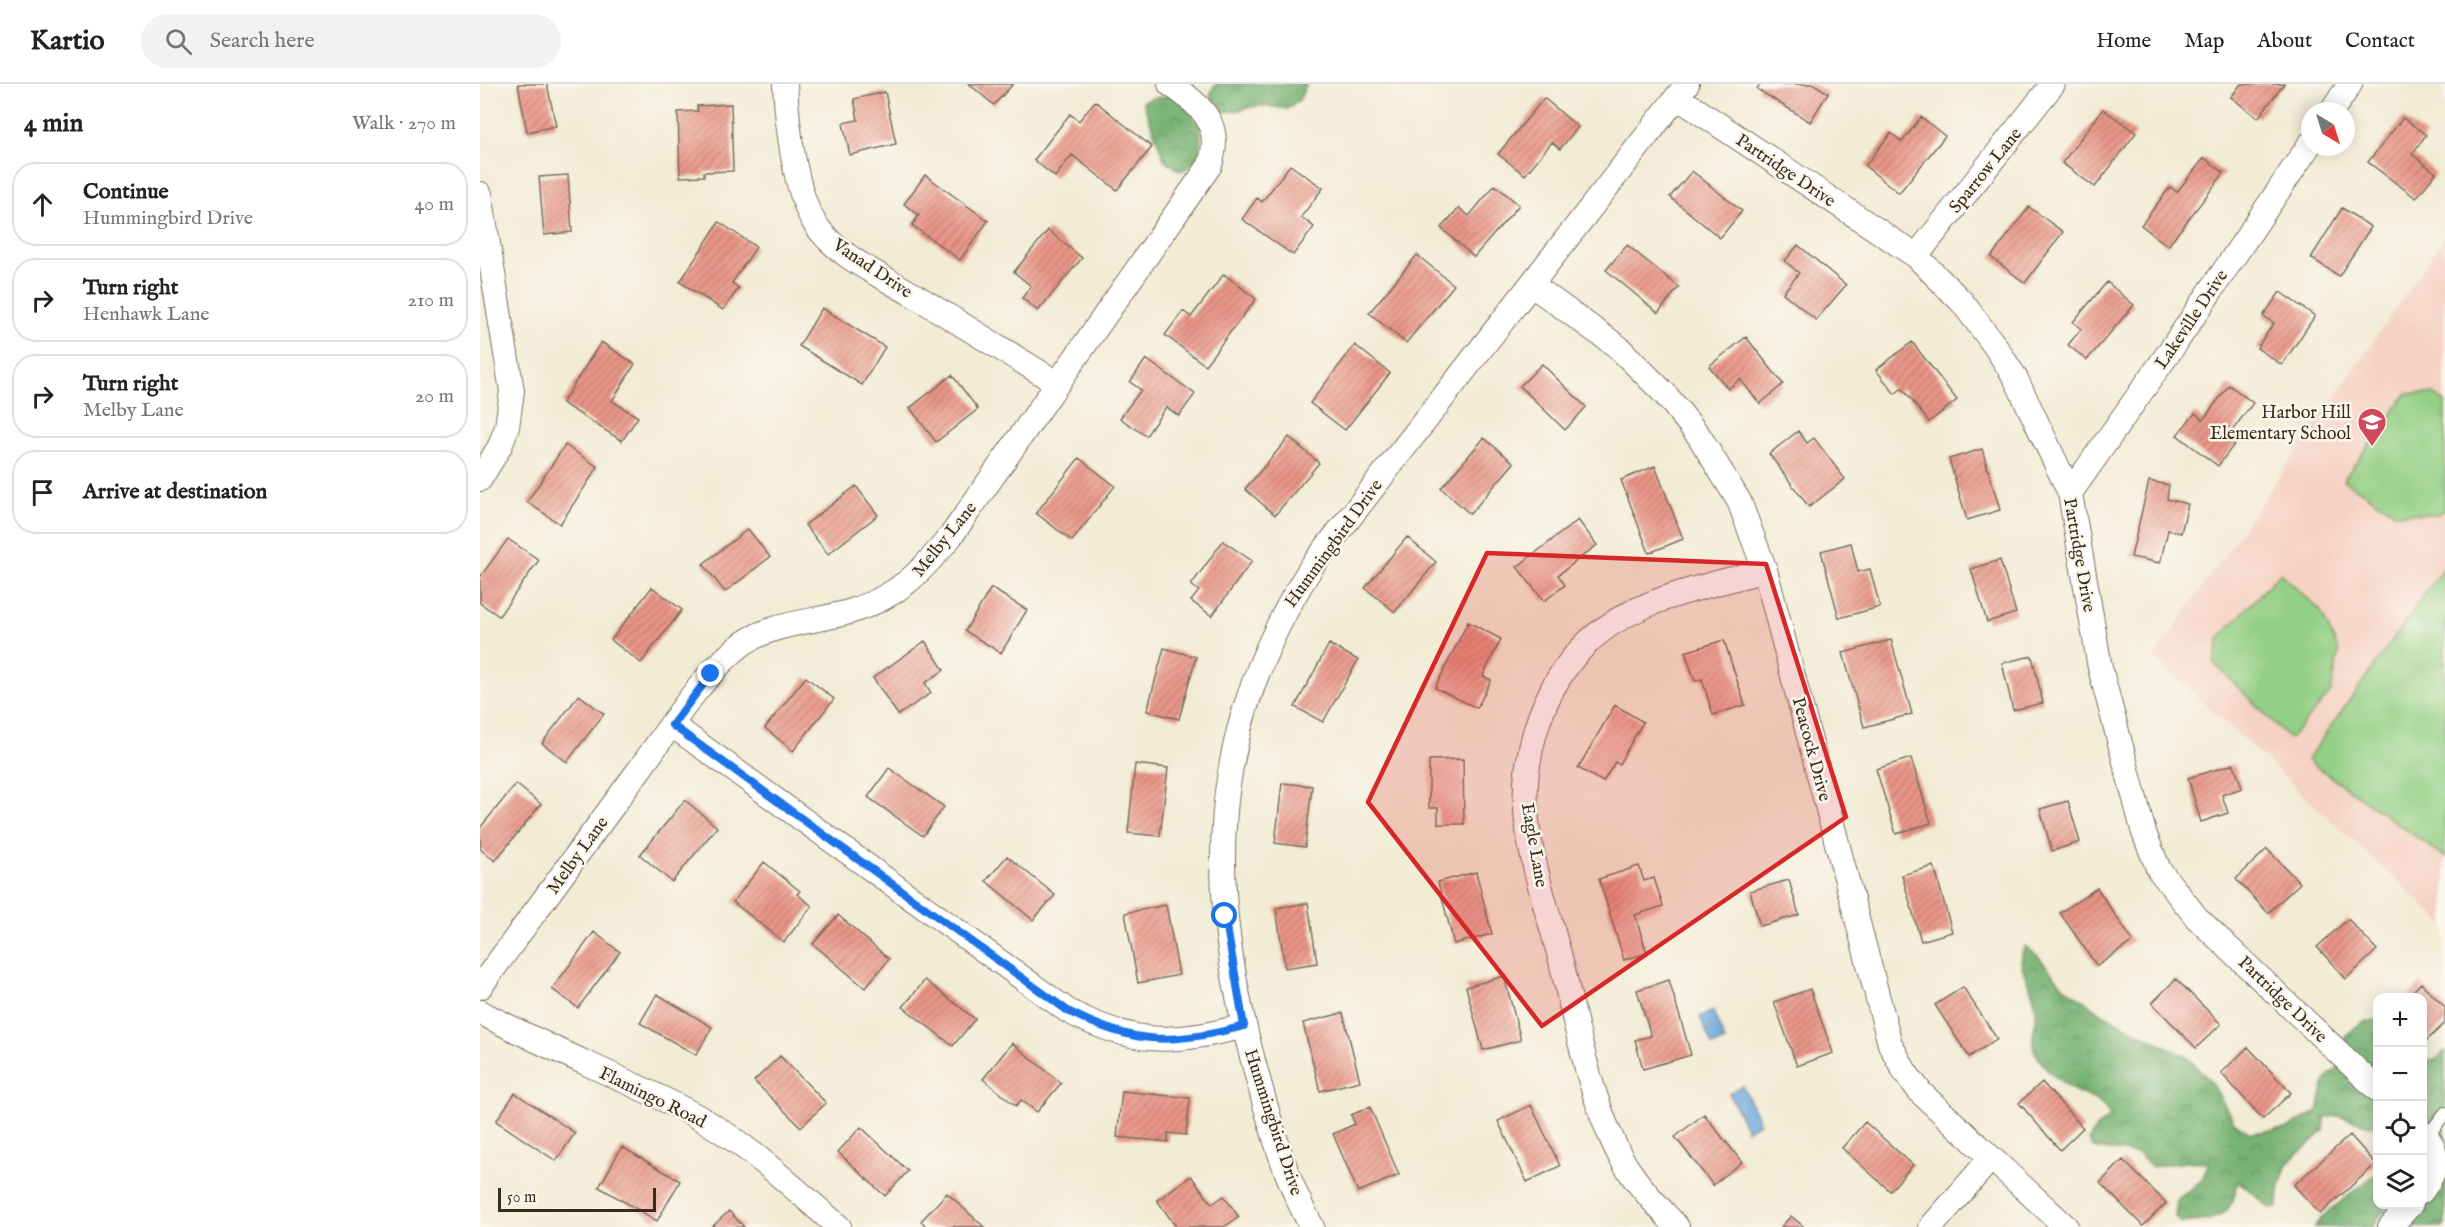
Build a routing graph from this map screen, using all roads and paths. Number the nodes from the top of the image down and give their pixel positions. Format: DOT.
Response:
graph roads {
  1 [pos="785,84"];
  2 [pos="1170,84"];
  3 [pos="2053,84"];
  4 [pos="2350,84"];
  5 [pos="1682,90"];
  6 [pos="2338,102"];
  7 [pos="2302,156"];
  8 [pos="480,194"];
  9 [pos="1916,256"];
  10 [pos="1532,285"];
  11 [pos="1057,382"];
  12 [pos="480,479"];
  13 [pos="2070,493"];
  14 [pos="1765,570"];
  15 [pos="672,725"];
  16 [pos="480,987"];
  17 [pos="480,1012"];
  18 [pos="1244,1026"];
  19 [pos="2373,1085"];
  20 [pos="2445,1113"];
  21 [pos="2429,1142"];
  22 [pos="1991,1158"];
  23 [pos="2427,1184"];
  24 [pos="2406,1209"];
  25 [pos="839,1227"];
  26 [pos="1312,1227"];
  27 [pos="1677,1227"];
  28 [pos="1931,1227"];
  29 [pos="2066,1227"];
  30 [pos="2390,1227"];
  1 -- 11 [label="street, Vanad Drive"];
  2 -- 11 [label="street, Melby Lane"];
  3 -- 9 [label="street, Sparrow Lane"];
  4 -- 6 [label="street"];
  5 -- 9 [label="street, Partridge Drive"];
  5 -- 10 [label="street, Hummingbird Drive"];
  7 -- 13 [label="street, Lakeville Drive"];
  8 -- 12 [label="street"];
  9 -- 13 [label="street, Partridge Drive"];
  10 -- 14 [label="street, Peacock Drive"];
  10 -- 18 [label="street, Hummingbird Drive"];
  11 -- 15 [label="street, Melby Lane"];
  13 -- 19 [label="street, Partridge Drive"];
  14 -- 22 [label="street, Peacock Drive"];
  14 -- 27 [label="street, Eagle Lane"];
  15 -- 16 [label="street, Melby Lane"];
  15 -- 18 [label="street"];
  17 -- 25 [label="street, Flamingo Road"];
  18 -- 26 [label="street, Hummingbird Drive"];
  20 -- 21 [label="lane"];
  21 -- 23 [label="street"];
  22 -- 28 [label="street"];
  22 -- 29 [label="street, Peacock Drive"];
  24 -- 30 [label="street"];
}
